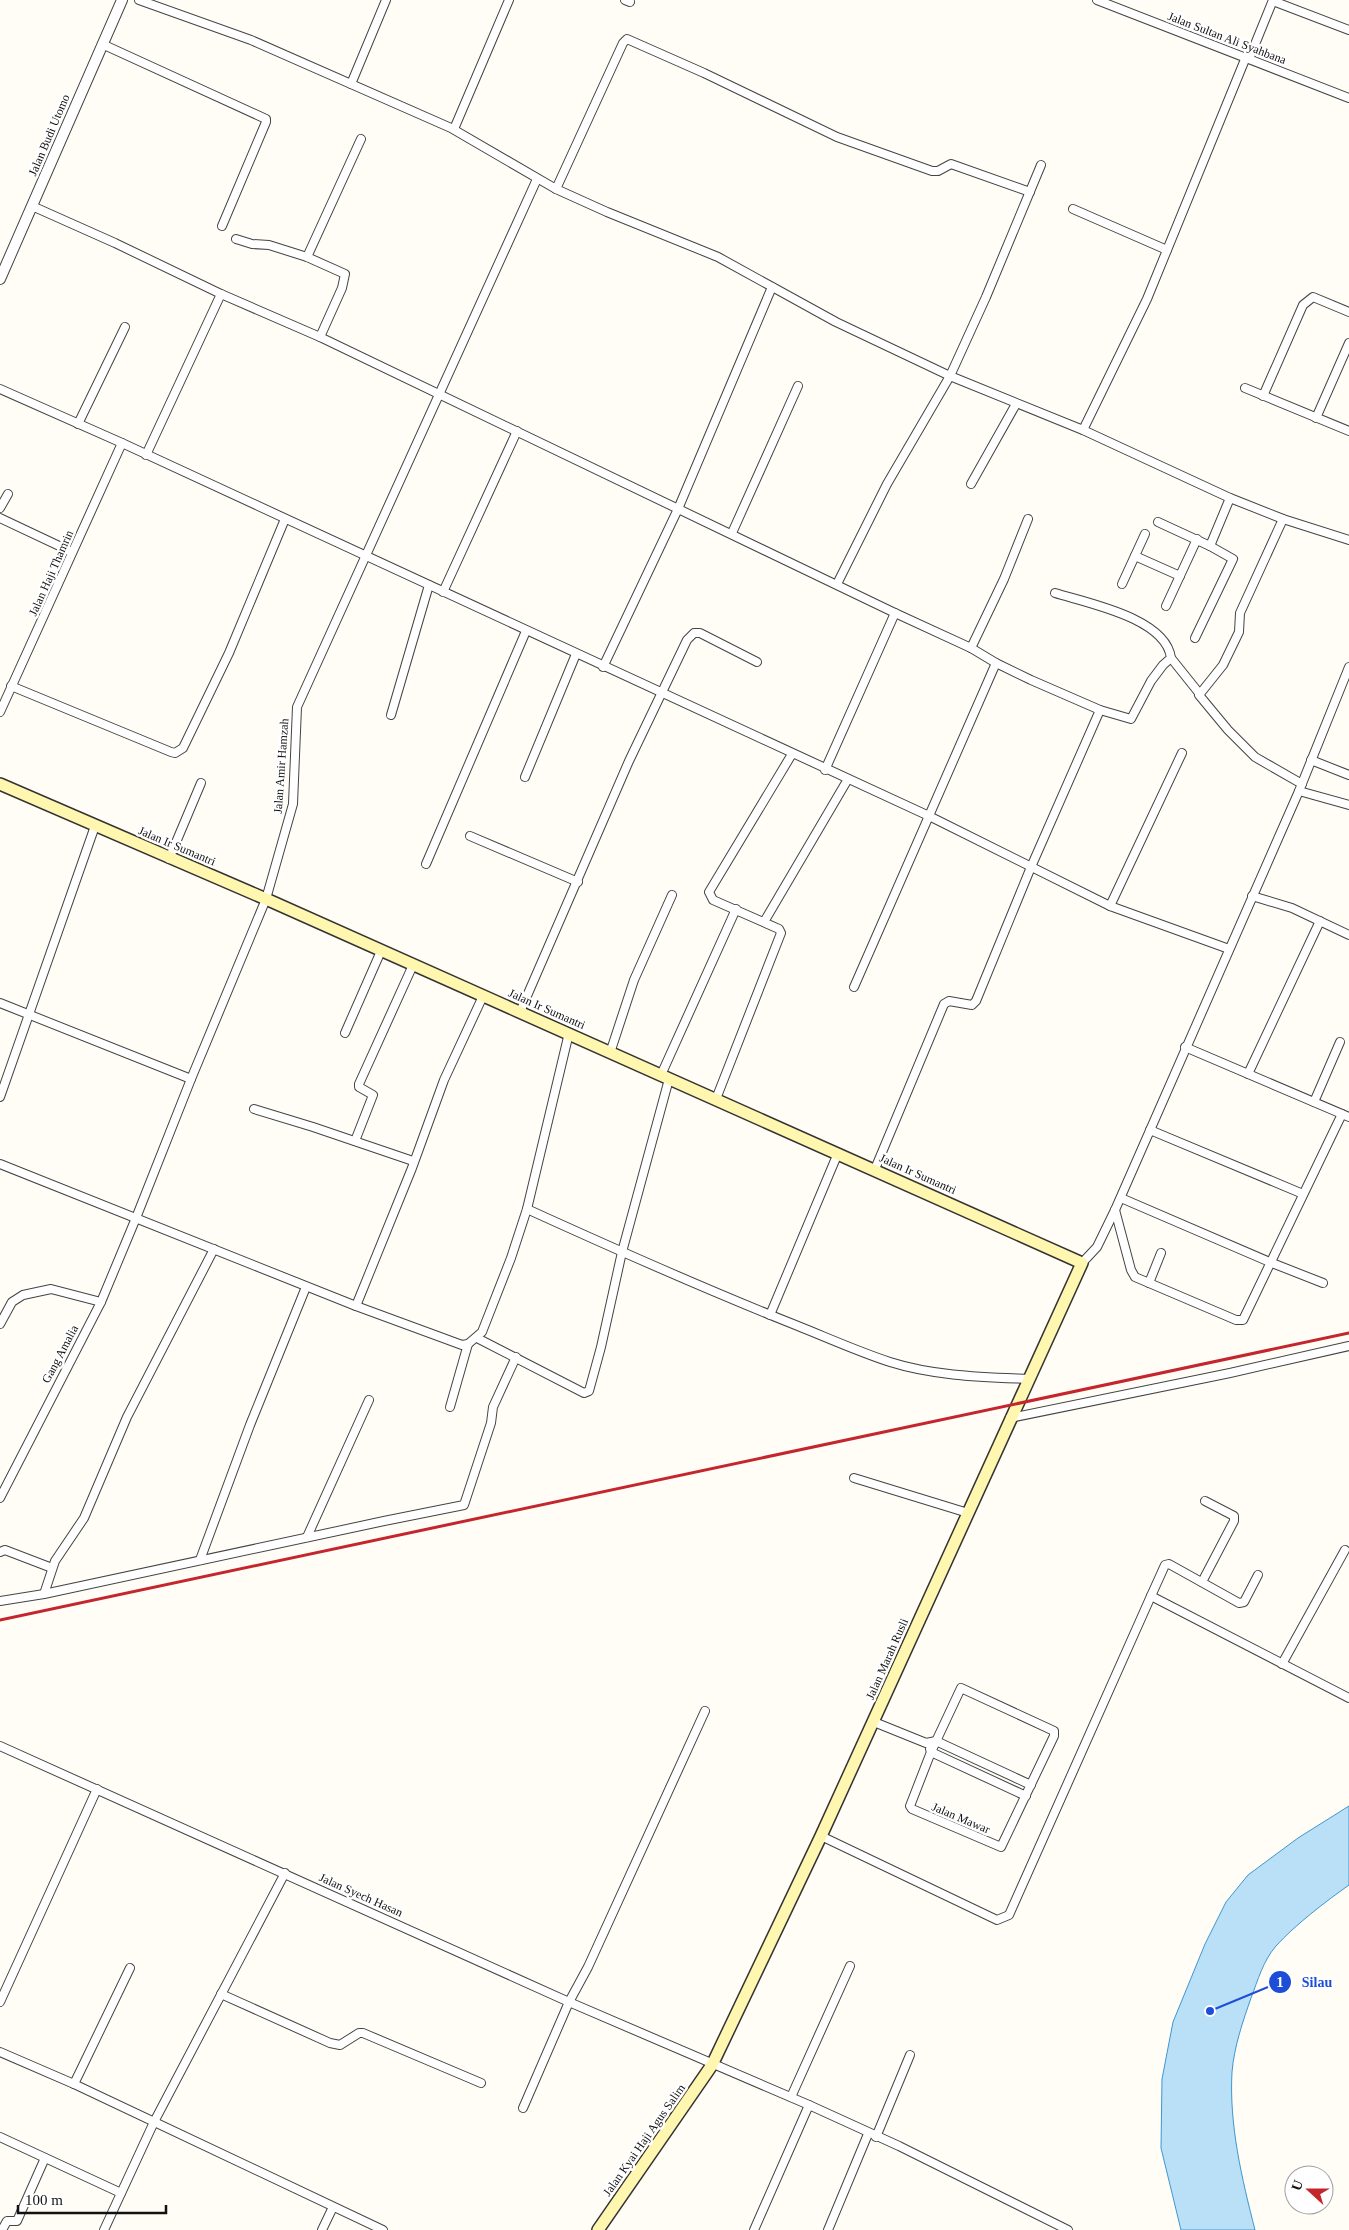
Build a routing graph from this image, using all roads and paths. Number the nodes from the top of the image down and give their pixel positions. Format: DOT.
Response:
graph roads {
  1 [pos="122,0"];
  2 [pos="139,0"];
  3 [pos="386,0"];
  4 [pos="509,0"];
  5 [pos="1097,0"];
  6 [pos="1273,1"];
  7 [pos="1349,30"];
  8 [pos="102,44"];
  9 [pos="1247,58"];
  10 [pos="351,84"];
  11 [pos="1349,98"];
  12 [pos="454,129"];
  13 [pos="361,139"];
  14 [pos="1041,165"];
  15 [pos="537,180"];
  16 [pos="556,189"];
  17 [pos="1030,192"];
  18 [pos="32,206"];
  19 [pos="1073,209"];
  20 [pos="222,226"];
  21 [pos="236,239"];
  22 [pos="1167,250"];
  23 [pos="307,257"];
  24 [pos="0,279"];
  25 [pos="772,286"];
  26 [pos="220,294"];
  27 [pos="1349,312"];
  28 [pos="125,327"];
  29 [pos="320,337"];
  30 [pos="1349,344"];
  31 [pos="950,376"];
  32 [pos="798,386"];
  33 [pos="1245,388"];
  34 [pos="0,389"];
  35 [pos="438,394"];
  36 [pos="1263,396"];
  37 [pos="1016,404"];
  38 [pos="1316,418"];
  39 [pos="78,424"];
  40 [pos="1083,430"];
  41 [pos="517,431"];
  42 [pos="1349,431"];
  43 [pos="122,443"];
  44 [pos="146,455"];
  45 [pos="970,484"];
  46 [pos="8,494"];
  47 [pos="1230,498"];
  48 [pos="0,508"];
  49 [pos="678,509"];
  50 [pos="0,518"];
  51 [pos="285,519"];
  52 [pos="1283,519"];
  53 [pos="1028,520"];
  54 [pos="1158,522"];
  55 [pos="732,534"];
  56 [pos="1145,534"];
  57 [pos="1197,539"];
  58 [pos="1349,540"];
  59 [pos="1210,546"];
  60 [pos="72,552"];
  61 [pos="367,556"];
  62 [pos="1135,556"];
  63 [pos="1180,576"];
  64 [pos="837,584"];
  65 [pos="1122,584"];
  66 [pos="429,585"];
  67 [pos="443,592"];
  68 [pos="1055,593"];
  69 [pos="1166,606"];
  70 [pos="894,613"];
  71 [pos="526,631"];
  72 [pos="1195,638"];
  73 [pos="971,648"];
  74 [pos="576,654"];
  75 [pos="1171,658"];
  76 [pos="757,662"];
  77 [pos="996,663"];
  78 [pos="604,667"];
  79 [pos="1349,667"];
  80 [pos="11,686"];
  81 [pos="660,693"];
  82 [pos="1199,693"];
  83 [pos="1100,710"];
  84 [pos="0,712"];
  85 [pos="391,715"];
  86 [pos="1182,753"];
  87 [pos="792,754"];
  88 [pos="1311,760"];
  89 [pos="825,770"];
  90 [pos="1349,775"];
  91 [pos="525,777"];
  92 [pos="848,779"];
  93 [pos="201,783"];
  94 [pos="0,784"];
  95 [pos="1301,787"];
  96 [pos="1349,805"];
  97 [pos="929,816"];
  98 [pos="95,826"];
  99 [pos="470,836"];
  100 [pos="169,859"];
  101 [pos="426,864"];
  102 [pos="1030,867"];
  103 [pos="578,882"];
  104 [pos="672,895"];
  105 [pos="1252,896"];
  106 [pos="266,899"];
  107 [pos="1110,906"];
  108 [pos="736,909"];
  109 [pos="1320,921"];
  110 [pos="764,922"];
  111 [pos="1349,935"];
  112 [pos="1229,949"];
  113 [pos="381,951"];
  114 [pos="413,965"];
  115 [pos="854,987"];
  116 [pos="483,996"];
  117 [pos="0,1003"];
  118 [pos="520,1012"];
  119 [pos="30,1016"];
  120 [pos="569,1033"];
  121 [pos="345,1034"];
  122 [pos="1340,1042"];
  123 [pos="1185,1047"];
  124 [pos="610,1053"];
  125 [pos="1248,1074"];
  126 [pos="665,1077"];
  127 [pos="190,1079"];
  128 [pos="0,1097"];
  129 [pos="716,1100"];
  130 [pos="1314,1102"];
  131 [pos="254,1110"];
  132 [pos="1346,1116"];
  133 [pos="1150,1130"];
  134 [pos="355,1141"];
  135 [pos="838,1153"];
  136 [pos="413,1161"];
  137 [pos="0,1164"];
  138 [pos="875,1169"];
  139 [pos="1303,1194"];
  140 [pos="1121,1198"];
  141 [pos="527,1209"];
  142 [pos="1115,1210"];
  143 [pos="136,1218"];
  144 [pos="214,1249"];
  145 [pos="622,1252"];
  146 [pos="1161,1253"];
  147 [pos="1082,1263"];
  148 [pos="1272,1263"];
  149 [pos="1323,1282"];
  150 [pos="1149,1283"];
  151 [pos="306,1287"];
  152 [pos="100,1302"];
  153 [pos="356,1306"];
  154 [pos="770,1315"];
  155 [pos="0,1324"];
  156 [pos="477,1338"];
  157 [pos="468,1344"];
  158 [pos="1349,1346"];
  159 [pos="516,1357"];
  160 [pos="1028,1379"];
  161 [pos="369,1400"];
  162 [pos="450,1406"];
  163 [pos="1010,1418"];
  164 [pos="854,1478"];
  165 [pos="0,1498"];
  166 [pos="1205,1501"];
  167 [pos="968,1513"];
  168 [pos="306,1537"];
  169 [pos="1345,1550"];
  170 [pos="0,1552"];
  171 [pos="200,1560"];
  172 [pos="52,1568"];
  173 [pos="1258,1575"];
  174 [pos="1202,1582"];
  175 [pos="44,1594"];
  176 [pos="1151,1596"];
  177 [pos="0,1601"];
  178 [pos="1282,1664"];
  179 [pos="1349,1698"];
  180 [pos="705,1711"];
  181 [pos="874,1722"];
  182 [pos="936,1741"];
  183 [pos="926,1743"];
  184 [pos="0,1746"];
  185 [pos="931,1752"];
  186 [pos="1031,1785"];
  187 [pos="97,1789"];
  188 [pos="1026,1796"];
  189 [pos="821,1836"];
  190 [pos="285,1873"];
  191 [pos="850,1966"];
  192 [pos="130,1968"];
  193 [pos="221,1994"];
  194 [pos="0,2002"];
  195 [pos="569,2002"];
  196 [pos="0,2052"];
  197 [pos="910,2055"];
  198 [pos="712,2065"];
  199 [pos="480,2083"];
  200 [pos="74,2084"];
  201 [pos="791,2098"];
  202 [pos="809,2105"];
  203 [pos="523,2108"];
  204 [pos="154,2122"];
  205 [pos="872,2135"];
  206 [pos="0,2137"];
  207 [pos="45,2158"];
  208 [pos="121,2192"];
  209 [pos="333,2206"];
  210 [pos="2,2230"];
  211 [pos="104,2230"];
  212 [pos="322,2230"];
  213 [pos="383,2230"];
  214 [pos="598,2230"];
  215 [pos="754,2230"];
  216 [pos="828,2230"];
  217 [pos="1068,2230"];
  1 -- 8 [label="street, Jalan Budi Utomo"];
  2 -- 10 [label="street"];
  3 -- 10 [label="street"];
  4 -- 12 [label="street"];
  5 -- 9 [label="street, Jalan Sultan Ali Syahbana"];
  6 -- 7 [label="street"];
  6 -- 9 [label="street"];
  8 -- 18 [label="street, Jalan Budi Utomo"];
  8 -- 20 [label="street"];
  9 -- 11 [label="street, Jalan Sultan Ali Syahbana"];
  9 -- 22 [label="street"];
  10 -- 12 [label="street"];
  12 -- 15 [label="street"];
  13 -- 23 [label="street"];
  14 -- 17 [label="street"];
  15 -- 16 [label="street"];
  15 -- 35 [label="street, Jalan Amir Hamzah"];
  16 -- 17 [label="street"];
  16 -- 25 [label="street"];
  17 -- 31 [label="street"];
  18 -- 24 [label="street, Jalan Budi Utomo"];
  18 -- 26 [label="street"];
  19 -- 22 [label="street"];
  21 -- 23 [label="street"];
  22 -- 40 [label="street"];
  23 -- 29 [label="street"];
  25 -- 31 [label="street"];
  25 -- 49 [label="street"];
  26 -- 29 [label="street"];
  26 -- 44 [label="street"];
  27 -- 36 [label="street"];
  28 -- 39 [label="street"];
  29 -- 35 [label="street"];
  30 -- 38 [label="street"];
  31 -- 37 [label="street"];
  31 -- 64 [label="street"];
  32 -- 55 [label="street"];
  33 -- 36 [label="street"];
  34 -- 39 [label="street"];
  35 -- 41 [label="street"];
  35 -- 61 [label="street, Jalan Amir Hamzah"];
  36 -- 38 [label="street"];
  37 -- 40 [label="street"];
  37 -- 45 [label="street"];
  38 -- 42 [label="street"];
  39 -- 43 [label="street"];
  40 -- 47 [label="street"];
  41 -- 49 [label="street"];
  41 -- 67 [label="street"];
  43 -- 44 [label="street"];
  43 -- 60 [label="street, Jalan Haji Thamrin"];
  44 -- 51 [label="street"];
  46 -- 48 [label="street"];
  47 -- 52 [label="street"];
  47 -- 59 [label="street"];
  49 -- 55 [label="street"];
  49 -- 78 [label="street"];
  50 -- 60 [label="street"];
  51 -- 61 [label="street"];
  51 -- 80 [label="street"];
  52 -- 58 [label="street"];
  52 -- 82 [label="street"];
  53 -- 73 [label="street"];
  54 -- 57 [label="street"];
  55 -- 64 [label="street"];
  56 -- 62 [label="street"];
  57 -- 59 [label="street"];
  57 -- 63 [label="street"];
  59 -- 72 [label="street"];
  60 -- 80 [label="street, Jalan Haji Thamrin"];
  61 -- 66 [label="street"];
  61 -- 106 [label="street, Jalan Amir Hamzah"];
  62 -- 63 [label="street"];
  62 -- 65 [label="street"];
  63 -- 69 [label="street"];
  64 -- 70 [label="street"];
  66 -- 67 [label="street"];
  66 -- 85 [label="street"];
  67 -- 71 [label="street"];
  68 -- 75 [label="street"];
  70 -- 73 [label="street"];
  70 -- 89 [label="street"];
  71 -- 74 [label="street"];
  71 -- 101 [label="street"];
  73 -- 77 [label="street"];
  74 -- 78 [label="street"];
  74 -- 91 [label="street"];
  75 -- 82 [label="street"];
  75 -- 83 [label="street"];
  76 -- 81 [label="street"];
  77 -- 83 [label="street"];
  77 -- 97 [label="street"];
  78 -- 81 [label="street"];
  79 -- 88 [label="street"];
  80 -- 84 [label="street, Jalan Haji Thamrin"];
  81 -- 87 [label="street"];
  81 -- 103 [label="street"];
  82 -- 95 [label="street"];
  83 -- 102 [label="street"];
  86 -- 107 [label="street"];
  87 -- 89 [label="street"];
  87 -- 108 [label="street"];
  88 -- 90 [label="street"];
  88 -- 95 [label="street"];
  89 -- 92 [label="street"];
  92 -- 97 [label="street"];
  92 -- 110 [label="street"];
  93 -- 100 [label="street"];
  94 -- 98 [label="main road, Jalan Ir Sumantri"];
  95 -- 96 [label="street"];
  95 -- 105 [label="street"];
  97 -- 102 [label="street"];
  97 -- 115 [label="street"];
  98 -- 100 [label="main road, Jalan Ir Sumantri"];
  98 -- 119 [label="street"];
  99 -- 103 [label="street"];
  100 -- 106 [label="main road, Jalan Ir Sumantri"];
  102 -- 107 [label="street"];
  102 -- 138 [label="street"];
  103 -- 118 [label="street"];
  104 -- 124 [label="street"];
  105 -- 109 [label="street"];
  105 -- 112 [label="street"];
  106 -- 113 [label="main road, Jalan Ir Sumantri"];
  106 -- 127 [label="street, Jalan Amir Hamzah"];
  107 -- 112 [label="street"];
  108 -- 110 [label="street"];
  108 -- 126 [label="street"];
  109 -- 111 [label="street"];
  109 -- 125 [label="street"];
  110 -- 129 [label="street"];
  112 -- 123 [label="street"];
  113 -- 114 [label="main road, Jalan Ir Sumantri"];
  113 -- 121 [label="street"];
  114 -- 116 [label="main road, Jalan Ir Sumantri"];
  114 -- 134 [label="street"];
  116 -- 118 [label="main road, Jalan Ir Sumantri"];
  116 -- 136 [label="street"];
  117 -- 119 [label="street"];
  118 -- 120 [label="main road, Jalan Ir Sumantri"];
  119 -- 127 [label="street"];
  119 -- 128 [label="street"];
  120 -- 124 [label="main road, Jalan Ir Sumantri"];
  120 -- 141 [label="street"];
  122 -- 130 [label="street"];
  123 -- 125 [label="street"];
  123 -- 133 [label="street"];
  124 -- 126 [label="main road, Jalan Ir Sumantri"];
  125 -- 130 [label="street"];
  126 -- 129 [label="main road, Jalan Ir Sumantri"];
  126 -- 145 [label="street"];
  127 -- 143 [label="street, Gang Amalia"];
  129 -- 135 [label="main road, Jalan Ir Sumantri"];
  130 -- 132 [label="street"];
  131 -- 134 [label="street"];
  132 -- 139 [label="street"];
  133 -- 139 [label="street"];
  133 -- 140 [label="street"];
  134 -- 136 [label="street"];
  135 -- 138 [label="main road, Jalan Ir Sumantri"];
  135 -- 154 [label="street"];
  136 -- 153 [label="street"];
  137 -- 143 [label="street"];
  138 -- 147 [label="main road, Jalan Ir Sumantri"];
  139 -- 148 [label="street"];
  140 -- 142 [label="street"];
  140 -- 148 [label="street"];
  141 -- 145 [label="street"];
  141 -- 156 [label="street"];
  142 -- 147 [label="street"];
  142 -- 150 [label="street"];
  143 -- 144 [label="street"];
  143 -- 152 [label="street, Gang Amalia"];
  144 -- 151 [label="street"];
  144 -- 172 [label="street"];
  145 -- 154 [label="street"];
  145 -- 159 [label="street"];
  146 -- 150 [label="street"];
  147 -- 160 [label="main road, Jalan Marah Rusli"];
  148 -- 149 [label="street"];
  148 -- 150 [label="street"];
  151 -- 153 [label="street"];
  151 -- 171 [label="street"];
  152 -- 155 [label="street"];
  152 -- 165 [label="street, Gang Amalia"];
  153 -- 157 [label="street"];
  154 -- 160 [label="street"];
  156 -- 157 [label="street"];
  156 -- 159 [label="street"];
  157 -- 162 [label="street"];
  158 -- 163 [label="street"];
  159 -- 168 [label="street"];
  160 -- 163 [label="main road, Jalan Marah Rusli"];
  161 -- 168 [label="street"];
  163 -- 167 [label="main road, Jalan Marah Rusli"];
  164 -- 167 [label="street"];
  166 -- 174 [label="street"];
  167 -- 181 [label="main road, Jalan Marah Rusli"];
  168 -- 171 [label="street"];
  169 -- 178 [label="street"];
  170 -- 172 [label="street"];
  171 -- 175 [label="street"];
  172 -- 175 [label="street"];
  173 -- 174 [label="street"];
  174 -- 176 [label="street"];
  175 -- 177 [label="street"];
  176 -- 178 [label="street"];
  176 -- 189 [label="street"];
  178 -- 179 [label="street"];
  180 -- 195 [label="street"];
  181 -- 183 [label="street"];
  181 -- 189 [label="main road, Jalan Marah Rusli"];
  182 -- 183 [label="street"];
  182 -- 185 [label="street"];
  182 -- 186 [label="street"];
  182 -- 186 [label="street"];
  183 -- 185 [label="street"];
  184 -- 187 [label="street, Jalan Syech Hasan"];
  185 -- 188 [label="street"];
  185 -- 188 [label="street, Jalan Mawar"];
  186 -- 188 [label="street"];
  187 -- 190 [label="street, Jalan Syech Hasan"];
  187 -- 194 [label="street"];
  189 -- 198 [label="main road, Jalan Marah Rusli"];
  190 -- 193 [label="street"];
  190 -- 195 [label="street, Jalan Syech Hasan"];
  191 -- 201 [label="street"];
  192 -- 200 [label="street"];
  193 -- 199 [label="street"];
  193 -- 204 [label="street"];
  195 -- 198 [label="street, Jalan Syech Hasan"];
  195 -- 203 [label="street"];
  196 -- 200 [label="street"];
  197 -- 205 [label="street"];
  198 -- 201 [label="street, Jalan Syech Hasan"];
  198 -- 214 [label="main road, Jalan Kyai Haji Agus Salim"];
  200 -- 204 [label="street"];
  201 -- 202 [label="street, Jalan Syech Hasan"];
  202 -- 205 [label="street, Jalan Syech Hasan"];
  202 -- 215 [label="street"];
  204 -- 208 [label="street"];
  204 -- 209 [label="street"];
  205 -- 216 [label="street"];
  205 -- 217 [label="street, Jalan Syech Hasan"];
  206 -- 207 [label="street"];
  207 -- 208 [label="street"];
  207 -- 210 [label="street"];
  208 -- 211 [label="street"];
  209 -- 212 [label="street"];
  209 -- 213 [label="street"];
}
